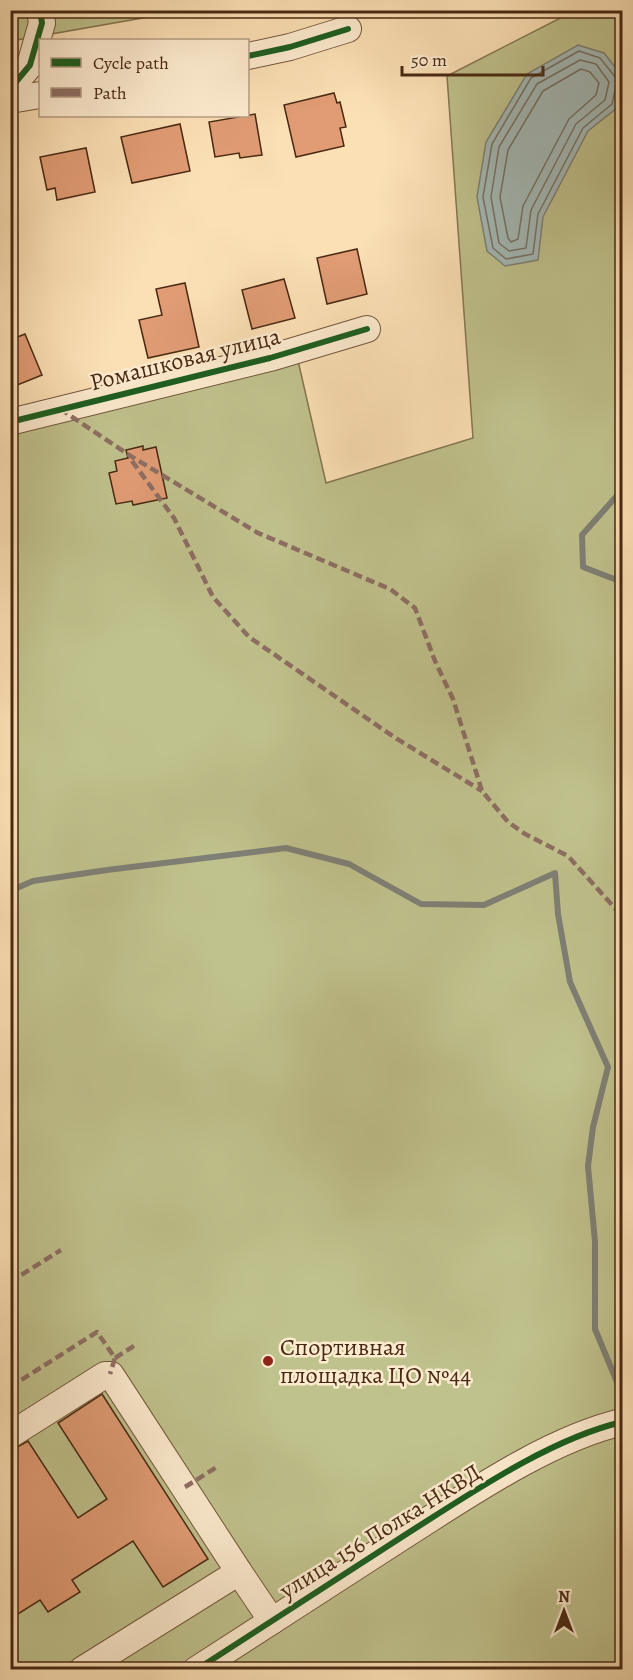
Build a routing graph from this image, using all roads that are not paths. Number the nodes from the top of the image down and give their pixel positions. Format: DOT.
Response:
graph roads {
  1 [pos="41,17"];
  2 [pos="348,29"];
  3 [pos="59,39"];
  4 [pos="249,56"];
  5 [pos="10,89"];
  6 [pos="39,95"];
  7 [pos="10,100"];
  8 [pos="367,329"];
  9 [pos="10,422"];
  10 [pos="622,1422"];
  11 [pos="10,1435"];
  12 [pos="239,1572"];
  13 [pos="272,1621"];
  14 [pos="82,1670"];
  15 [pos="196,1670"];
  1 -- 3 [label="street"];
  1 -- 5 [label="street"];
  2 -- 4 [label="street"];
  6 -- 7 [label="street"];
  8 -- 9 [label="street, Ромашковая улица"];
  10 -- 13 [label="street, улица 156 Полка НКВД"];
  11 -- 12 [label="street"];
  12 -- 13 [label="street"];
  12 -- 14 [label="street"];
  13 -- 15 [label="street, улица 156 Полка НКВД"];
}
